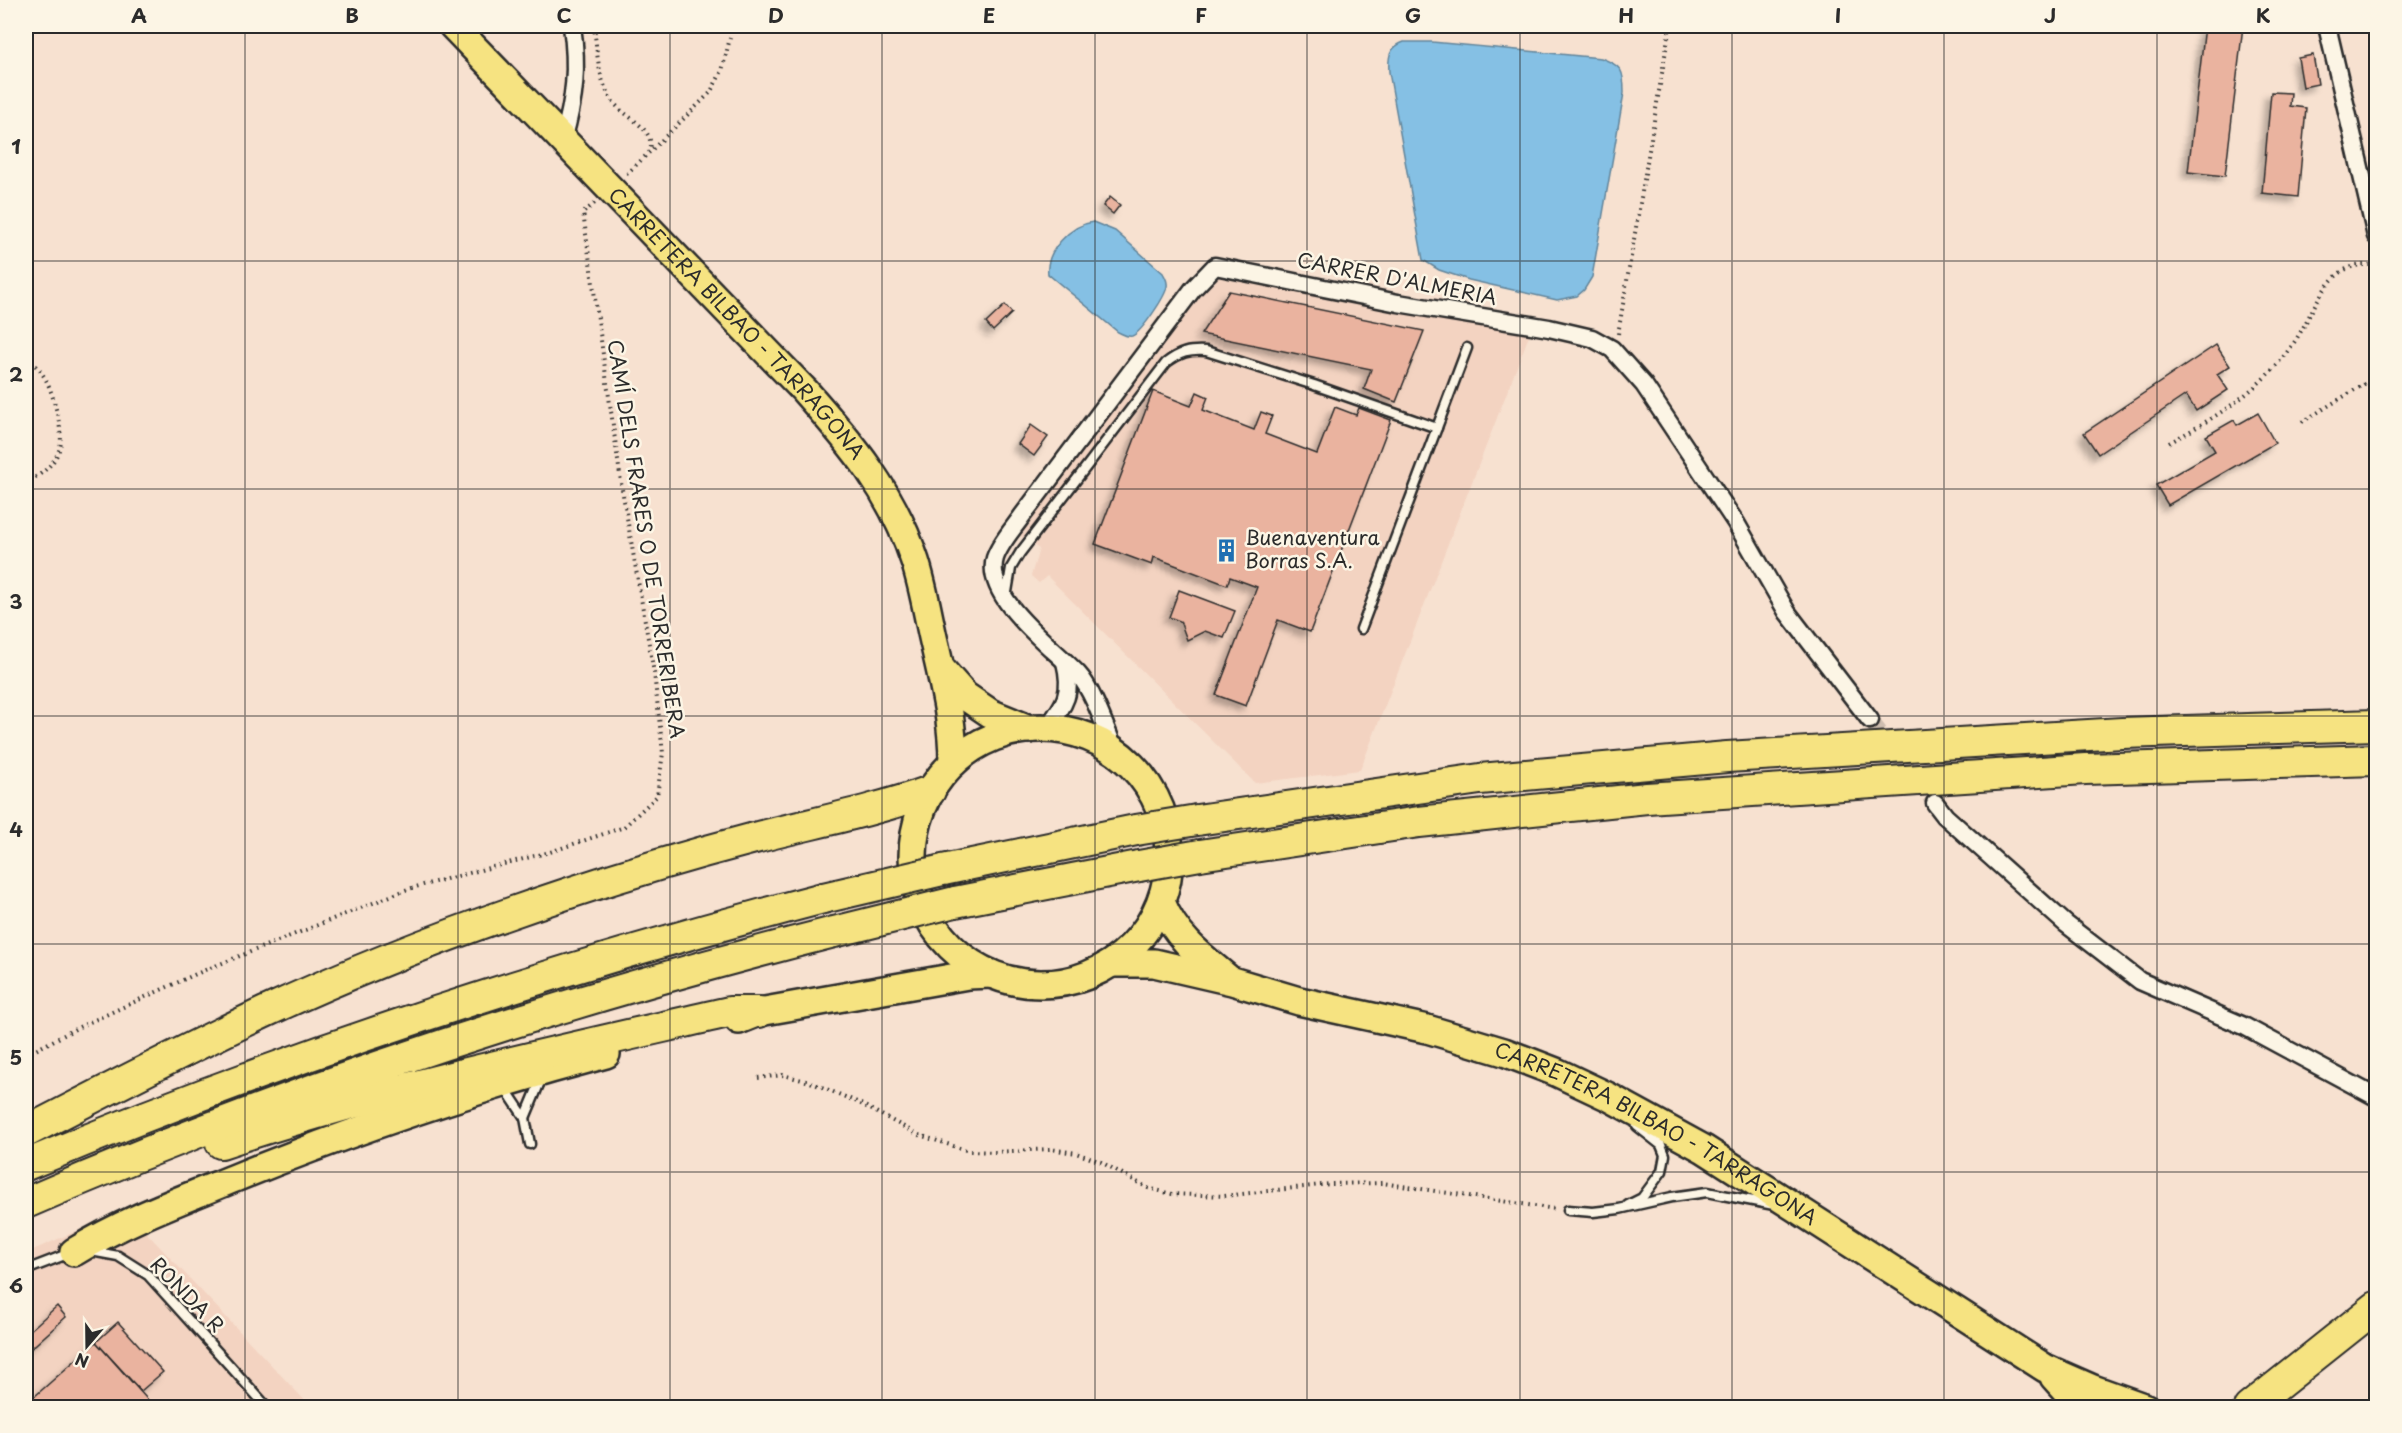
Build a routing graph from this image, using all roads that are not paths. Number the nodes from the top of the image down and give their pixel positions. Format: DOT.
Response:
graph roads {
  1 [pos="453,26"];
  2 [pos="572,26"];
  3 [pos="2327,26"];
  4 [pos="563,140"];
  5 [pos="2376,236"];
  6 [pos="1467,348"];
  7 [pos="1437,428"];
  8 [pos="1006,601"];
  9 [pos="1361,629"];
  10 [pos="1065,662"];
  11 [pos="941,668"];
  12 [pos="1870,720"];
  13 [pos="2376,725"];
  14 [pos="1038,729"];
  15 [pos="1116,753"];
  16 [pos="2376,760"];
  17 [pos="953,763"];
  18 [pos="930,791"];
  19 [pos="1935,803"];
  20 [pos="1161,902"];
  21 [pos="1112,963"];
  22 [pos="992,974"];
  23 [pos="1232,981"];
  24 [pos="759,1012"];
  25 [pos="551,1069"];
  26 [pos="502,1083"];
  27 [pos="1609,1097"];
  28 [pos="2376,1097"];
  29 [pos="525,1118"];
  30 [pos="26,1132"];
  31 [pos="530,1144"];
  32 [pos="26,1165"];
  33 [pos="26,1203"];
  34 [pos="1619,1209"];
  35 [pos="1798,1209"];
  36 [pos="1568,1210"];
  37 [pos="26,1220"];
  38 [pos="74,1252"];
  39 [pos="26,1270"];
  40 [pos="2376,1307"];
  41 [pos="2045,1368"];
  42 [pos="267,1407"];
  43 [pos="2082,1407"];
  44 [pos="2146,1407"];
  45 [pos="2249,1407"];
  1 -- 4 [label="main road, CARRETERA BILBAO - TARRAGONA"];
  2 -- 4 [label="street"];
  3 -- 5 [label="street"];
  4 -- 11 [label="main road, CARRETERA BILBAO - TARRAGONA"];
  6 -- 7 [label="lane"];
  7 -- 8 [label="lane"];
  7 -- 9 [label="lane"];
  8 -- 10 [label="street, CARRER D'ALMERIA"];
  8 -- 12 [label="street, CARRER D'ALMERIA"];
  10 -- 14 [label="street"];
  10 -- 15 [label="street, CARRER D'ALMERIA"];
  11 -- 14 [label="main road"];
  11 -- 17 [label="main road, CARRETERA BILBAO - TARRAGONA"];
  13 -- 32 [label="highway, bridge"];
  14 -- 15 [label="main road"];
  14 -- 17 [label="main road"];
  15 -- 20 [label="main road"];
  16 -- 33 [label="highway, bridge"];
  17 -- 18 [label="main road"];
  18 -- 22 [label="main road"];
  18 -- 30 [label="highway"];
  19 -- 28 [label="street"];
  20 -- 21 [label="main road"];
  20 -- 23 [label="main road"];
  21 -- 22 [label="main road"];
  21 -- 23 [label="main road, CARRETERA BILBAO - TARRAGONA"];
  22 -- 24 [label="main road"];
  23 -- 27 [label="main road, CARRETERA BILBAO - TARRAGONA"];
  24 -- 25 [label="main road"];
  24 -- 37 [label="highway"];
  25 -- 26 [label="main road"];
  25 -- 29 [label="lane"];
  26 -- 29 [label="lane"];
  26 -- 38 [label="main road"];
  27 -- 34 [label="lane"];
  27 -- 35 [label="main road, CARRETERA BILBAO - TARRAGONA"];
  29 -- 31 [label="lane"];
  34 -- 35 [label="lane"];
  34 -- 36 [label="lane"];
  35 -- 41 [label="main road, CARRETERA BILBAO - TARRAGONA"];
  38 -- 39 [label="lane, RONDA R"];
  38 -- 42 [label="lane, RONDA R"];
  40 -- 45 [label="highway"];
  41 -- 43 [label="main road"];
  41 -- 44 [label="main road"];
}
